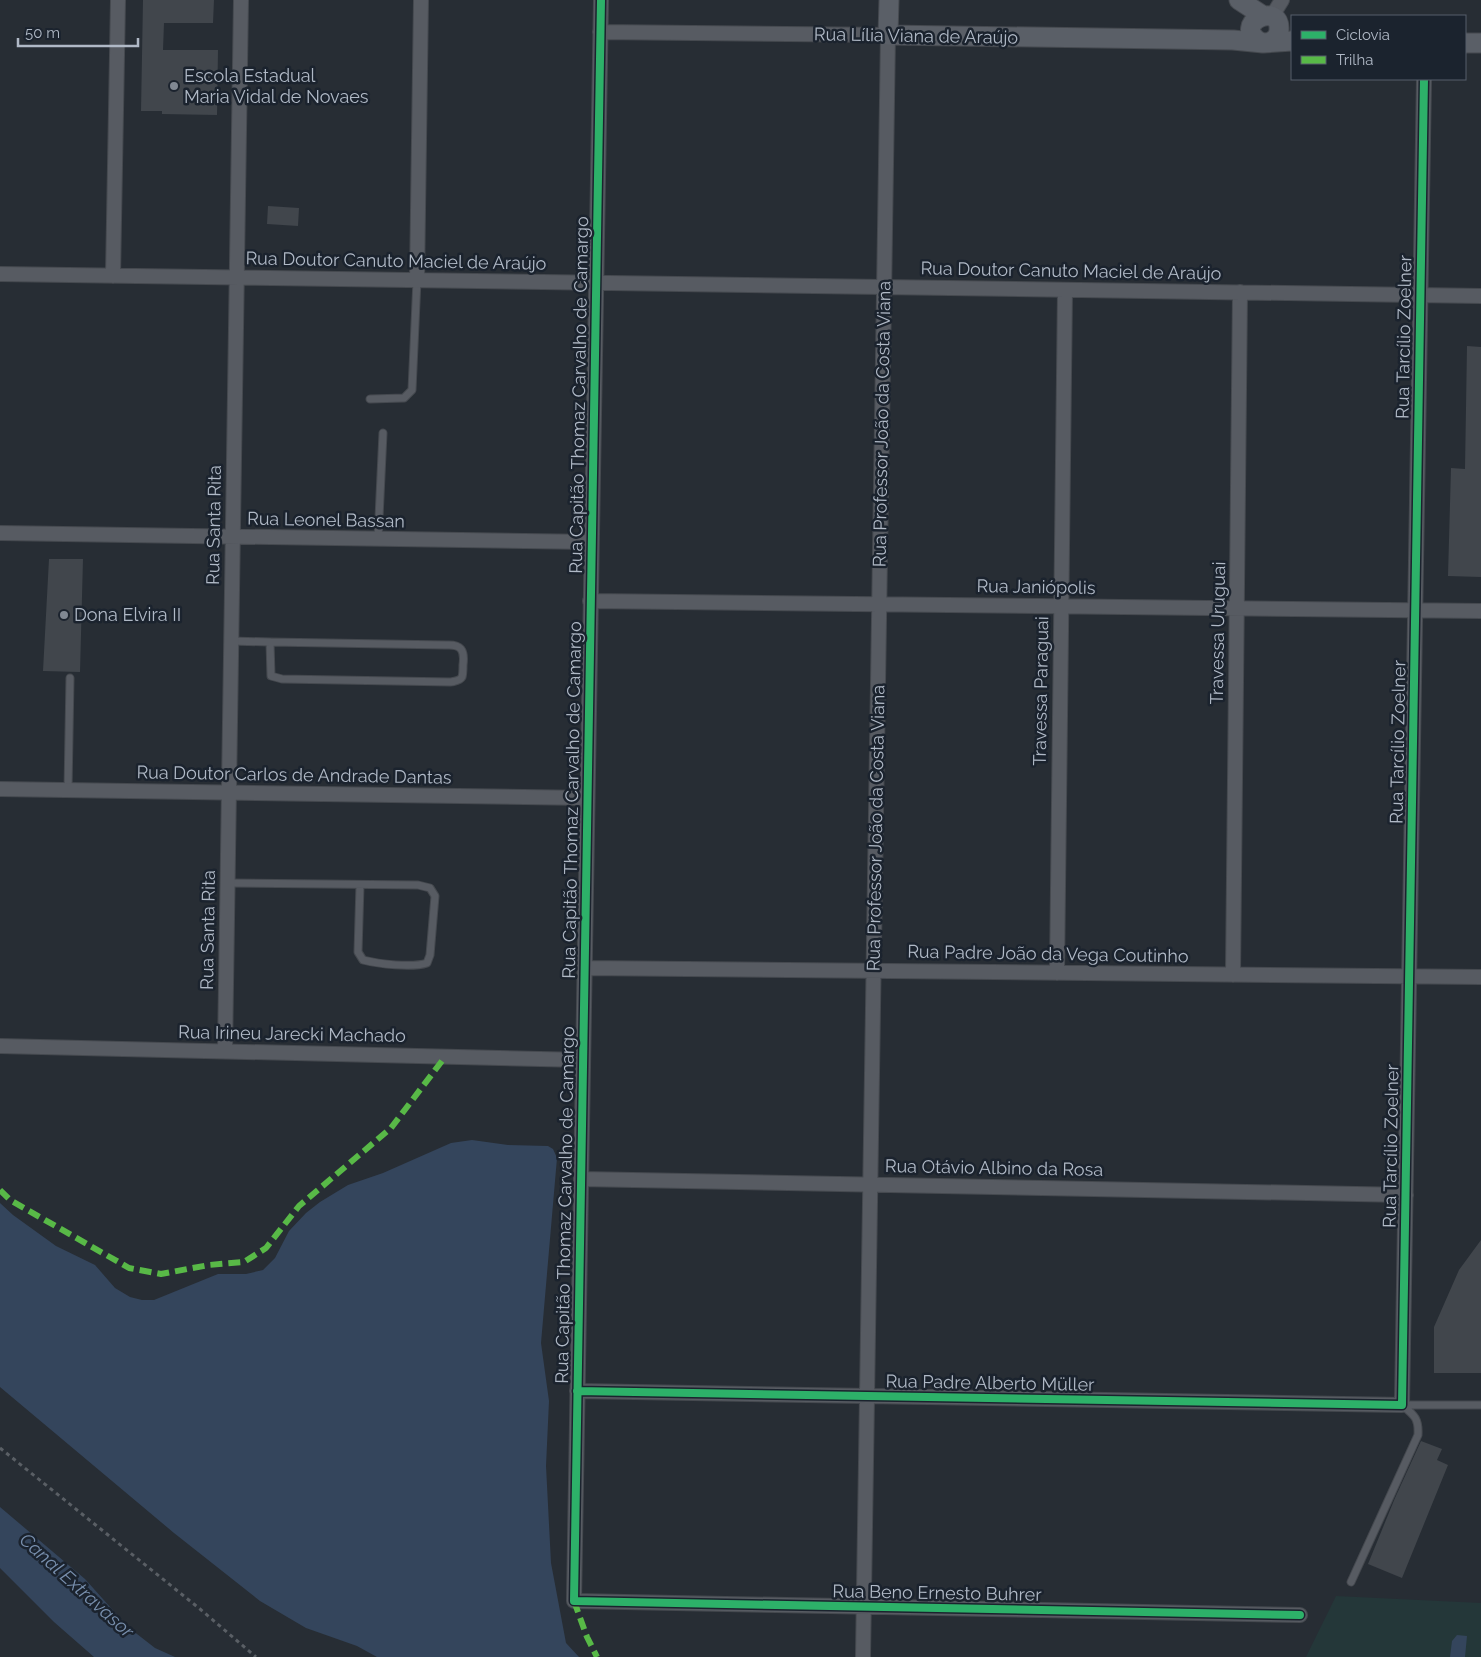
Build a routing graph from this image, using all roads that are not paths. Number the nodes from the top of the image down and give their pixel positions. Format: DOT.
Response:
graph roads {
  1 [pos="118,0"];
  2 [pos="241,0"];
  3 [pos="421,0"];
  4 [pos="601,0"];
  5 [pos="889,0"];
  6 [pos="1239,0"];
  7 [pos="1282,0"];
  8 [pos="600,32"];
  9 [pos="1272,32"];
  10 [pos="888,36"];
  11 [pos="1466,43"];
  12 [pos="1481,43"];
  13 [pos="1424,80"];
  14 [pos="0,274"];
  15 [pos="113,276"];
  16 [pos="237,278"];
  17 [pos="417,280"];
  18 [pos="596,283"];
  19 [pos="885,287"];
  20 [pos="1065,290"];
  21 [pos="1240,292"];
  22 [pos="1420,295"];
  23 [pos="1481,296"];
  24 [pos="370,399"];
  25 [pos="383,433"];
  26 [pos="0,533"];
  27 [pos="233,537"];
  28 [pos="378,539"];
  29 [pos="591,542"];
  30 [pos="590,601"];
  31 [pos="879,604"];
  32 [pos="1061,606"];
  33 [pos="1236,608"];
  34 [pos="1415,611"];
  35 [pos="1481,611"];
  36 [pos="231,641"];
  37 [pos="270,642"];
  38 [pos="70,678"];
  39 [pos="0,789"];
  40 [pos="68,790"];
  41 [pos="229,792"];
  42 [pos="587,798"];
  43 [pos="227,883"];
  44 [pos="360,885"];
  45 [pos="584,968"];
  46 [pos="874,971"];
  47 [pos="1056,973"];
  48 [pos="1233,975"];
  49 [pos="1409,977"];
  50 [pos="1481,978"];
  51 [pos="0,1046"];
  52 [pos="225,1052"];
  53 [pos="583,1060"];
  54 [pos="581,1179"];
  55 [pos="870,1184"];
  56 [pos="1406,1196"];
  57 [pos="577,1391"];
  58 [pos="867,1396"];
  59 [pos="1402,1405"];
  60 [pos="1481,1405"];
  61 [pos="1351,1582"];
  62 [pos="574,1601"];
  63 [pos="864,1607"];
  64 [pos="1300,1615"];
  65 [pos="863,1657"];
  1 -- 15 [label="street"];
  2 -- 16 [label="street, Rua Santa Rita"];
  3 -- 17 [label="street"];
  4 -- 8 [label="street, Rua Capitão Thomaz Carvalho de Camargo"];
  5 -- 10 [label="street, Rua Professor João da Costa Viana"];
  6 -- 9 [label="street"];
  7 -- 9 [label="street"];
  8 -- 10 [label="street, Rua Lília Viana de Araújo"];
  8 -- 18 [label="street, Rua Capitão Thomaz Carvalho de Camargo"];
  9 -- 10 [label="street, Rua Lília Viana de Araújo"];
  10 -- 19 [label="street, Rua Professor João da Costa Viana"];
  11 -- 12 [label="street"];
  13 -- 22 [label="street, Rua Tarcílio Zoelner"];
  14 -- 15 [label="street, Rua Doutor Canuto Maciel de Araújo"];
  15 -- 16 [label="street, Rua Doutor Canuto Maciel de Araújo"];
  16 -- 17 [label="street, Rua Doutor Canuto Maciel de Araújo"];
  16 -- 27 [label="street, Rua Santa Rita"];
  17 -- 18 [label="street, Rua Doutor Canuto Maciel de Araújo"];
  17 -- 24 [label="lane"];
  18 -- 19 [label="street, Rua Doutor Canuto Maciel de Araújo"];
  18 -- 29 [label="street, Rua Capitão Thomaz Carvalho de Camargo"];
  19 -- 20 [label="street, Rua Doutor Canuto Maciel de Araújo"];
  19 -- 31 [label="street, Rua Professor João da Costa Viana"];
  20 -- 21 [label="street, Rua Doutor Canuto Maciel de Araújo"];
  20 -- 32 [label="street, Travessa Paraguai"];
  21 -- 22 [label="street, Rua Doutor Canuto Maciel de Araújo"];
  21 -- 33 [label="street, Travessa Uruguai"];
  22 -- 23 [label="street, Rua Doutor Canuto Maciel de Araújo"];
  22 -- 34 [label="street, Rua Tarcílio Zoelner"];
  25 -- 28 [label="lane"];
  26 -- 27 [label="street, Rua Leonel Bassan"];
  27 -- 28 [label="street, Rua Leonel Bassan"];
  27 -- 36 [label="street, Rua Santa Rita"];
  28 -- 29 [label="street, Rua Leonel Bassan"];
  29 -- 30 [label="street, Rua Capitão Thomaz Carvalho de Camargo"];
  30 -- 31 [label="street, Rua Janiópolis"];
  30 -- 42 [label="street, Rua Capitão Thomaz Carvalho de Camargo"];
  31 -- 32 [label="street, Rua Janiópolis"];
  31 -- 46 [label="street, Rua Professor João da Costa Viana"];
  32 -- 33 [label="street, Rua Janiópolis"];
  32 -- 47 [label="street, Travessa Paraguai"];
  33 -- 34 [label="street, Rua Janiópolis"];
  33 -- 48 [label="street, Travessa Uruguai"];
  34 -- 35 [label="street, Rua Janiópolis"];
  34 -- 49 [label="street, Rua Tarcílio Zoelner"];
  36 -- 37 [label="lane"];
  36 -- 41 [label="street, Rua Santa Rita"];
  37 -- 37 [label="lane"];
  38 -- 40 [label="lane"];
  39 -- 40 [label="street, Rua Doutor Carlos de Andrade Dantas"];
  40 -- 41 [label="street, Rua Doutor Carlos de Andrade Dantas"];
  41 -- 42 [label="street, Rua Doutor Carlos de Andrade Dantas"];
  41 -- 43 [label="street, Rua Santa Rita"];
  42 -- 45 [label="street, Rua Capitão Thomaz Carvalho de Camargo"];
  43 -- 44 [label="lane"];
  43 -- 52 [label="street, Rua Santa Rita"];
  44 -- 44 [label="lane"];
  45 -- 46 [label="street, Rua Padre João da Vega Coutinho"];
  45 -- 53 [label="street, Rua Capitão Thomaz Carvalho de Camargo"];
  46 -- 47 [label="street, Rua Padre João da Vega Coutinho"];
  46 -- 55 [label="street, Rua Professor João da Costa Viana"];
  47 -- 48 [label="street, Rua Padre João da Vega Coutinho"];
  48 -- 49 [label="street, Rua Padre João da Vega Coutinho"];
  49 -- 50 [label="street, Rua Padre João da Vega Coutinho"];
  49 -- 56 [label="street, Rua Tarcílio Zoelner"];
  51 -- 52 [label="street, Rua Irineu Jarecki Machado"];
  52 -- 53 [label="street, Rua Irineu Jarecki Machado"];
  53 -- 54 [label="street, Rua Capitão Thomaz Carvalho de Camargo"];
  54 -- 55 [label="street, Rua Otávio Albino da Rosa"];
  54 -- 57 [label="street, Rua Capitão Thomaz Carvalho de Camargo"];
  55 -- 56 [label="street, Rua Otávio Albino da Rosa"];
  55 -- 58 [label="street, Rua Professor João da Costa Viana"];
  56 -- 59 [label="street, Rua Tarcílio Zoelner"];
  57 -- 58 [label="street, Rua Padre Alberto Müller"];
  57 -- 62 [label="street, Rua Capitão Thomaz Carvalho de Camargo"];
  58 -- 59 [label="street, Rua Padre Alberto Müller"];
  58 -- 63 [label="street, Rua Professor João da Costa Viana"];
  59 -- 60 [label="lane"];
  59 -- 61 [label="lane"];
  62 -- 63 [label="street, Rua Beno Ernesto Buhrer"];
  63 -- 64 [label="street, Rua Beno Ernesto Buhrer"];
  63 -- 65 [label="street, Rua Professor João da Costa Viana"];
}
